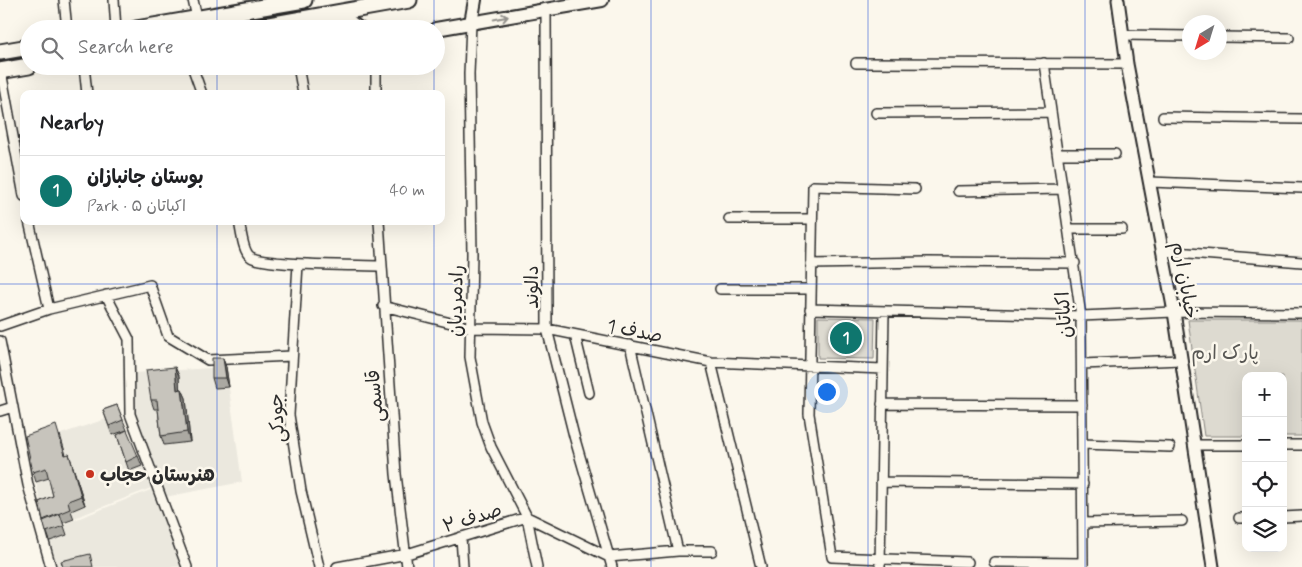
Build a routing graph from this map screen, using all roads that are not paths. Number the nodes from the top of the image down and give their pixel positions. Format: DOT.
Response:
graph roads {
  1 [pos="64,0"];
  2 [pos="114,0"];
  3 [pos="193,0"];
  4 [pos="304,0"];
  5 [pos="409,0"];
  6 [pos="475,0"];
  7 [pos="602,0"];
  8 [pos="1118,0"];
  9 [pos="273,3"];
  10 [pos="546,9"];
  11 [pos="337,13"];
  12 [pos="197,18"];
  13 [pos="66,20"];
  14 [pos="115,20"];
  15 [pos="186,20"];
  16 [pos="309,20"];
  17 [pos="347,20"];
  18 [pos="470,24"];
  19 [pos="445,28"];
  20 [pos="1123,35"];
  21 [pos="1182,36"];
  22 [pos="1227,36"];
  23 [pos="1289,38"];
  24 [pos="20,49"];
  25 [pos="0,52"];
  26 [pos="856,63"];
  27 [pos="1044,63"];
  28 [pos="1127,64"];
  29 [pos="20,68"];
  30 [pos="0,71"];
  31 [pos="85,75"];
  32 [pos="195,75"];
  33 [pos="300,75"];
  34 [pos="376,75"];
  35 [pos="87,90"];
  36 [pos="201,90"];
  37 [pos="302,90"];
  38 [pos="376,90"];
  39 [pos="1052,112"];
  40 [pos="876,113"];
  41 [pos="1162,117"];
  42 [pos="1302,119"];
  43 [pos="1058,154"];
  44 [pos="1115,154"];
  45 [pos="20,175"];
  46 [pos="1150,182"];
  47 [pos="1302,188"];
  48 [pos="915,189"];
  49 [pos="1063,189"];
  50 [pos="958,191"];
  51 [pos="729,219"];
  52 [pos="812,219"];
  53 [pos="30,225"];
  54 [pos="240,225"];
  55 [pos="379,225"];
  56 [pos="1070,229"];
  57 [pos="1122,229"];
  58 [pos="1163,251"];
  59 [pos="1302,262"];
  60 [pos="1075,263"];
  61 [pos="298,264"];
  62 [pos="811,264"];
  63 [pos="381,266"];
  64 [pos="720,289"];
  65 [pos="811,289"];
  66 [pos="106,295"];
  67 [pos="383,306"];
  68 [pos="49,309"];
  69 [pos="810,309"];
  70 [pos="884,312"];
  71 [pos="1174,312"];
  72 [pos="1302,313"];
  73 [pos="1081,316"];
  74 [pos="0,326"];
  75 [pos="471,328"];
  76 [pos="547,329"];
  77 [pos="575,335"];
  78 [pos="0,341"];
  79 [pos="630,345"];
  80 [pos="292,356"];
  81 [pos="1182,360"];
  82 [pos="711,362"];
  83 [pos="1082,364"];
  84 [pos="809,367"];
  85 [pos="883,369"];
  86 [pos="588,393"];
  87 [pos="882,404"];
  88 [pos="1082,405"];
  89 [pos="13,407"];
  90 [pos="0,411"];
  91 [pos="1082,444"];
  92 [pos="1195,445"];
  93 [pos="1242,445"];
  94 [pos="1287,445"];
  95 [pos="1302,445"];
  96 [pos="1170,447"];
  97 [pos="881,482"];
  98 [pos="1083,484"];
  99 [pos="1302,516"];
  100 [pos="527,517"];
  101 [pos="1287,517"];
  102 [pos="1182,521"];
  103 [pos="1083,523"];
  104 [pos="461,537"];
  105 [pos="678,551"];
  106 [pos="712,551"];
  107 [pos="407,554"];
  108 [pos="609,557"];
  109 [pos="880,562"];
  110 [pos="968,562"];
  111 [pos="994,562"];
  112 [pos="1083,565"];
  113 [pos="51,567"];
  114 [pos="187,567"];
  115 [pos="320,567"];
  116 [pos="337,567"];
  117 [pos="407,567"];
  118 [pos="463,567"];
  119 [pos="537,567"];
  120 [pos="612,567"];
  121 [pos="760,567"];
  122 [pos="1213,567"];
  1 -- 13 [label="street"];
  2 -- 14 [label="street"];
  3 -- 12 [label="street"];
  4 -- 9 [label="main road"];
  5 -- 11 [label="main road"];
  6 -- 18 [label="main road"];
  7 -- 10 [label="main road"];
  8 -- 20 [label="street, خیابان ارم"];
  9 -- 12 [label="main road"];
  18 -- 10 [label="main road, one-way"];
  10 -- 76 [label="street, دالوند"];
  11 -- 16 [label="main road"];
  11 -- 17 [label="main road"];
  12 -- 15 [label="main road"];
  18 -- 19 [label="main road"];
  18 -- 75 [label="street, رادمردیان"];
  20 -- 21 [label="street"];
  20 -- 28 [label="street, خیابان ارم"];
  22 -- 23 [label="street"];
  24 -- 25 [label="main road"];
  26 -- 27 [label="street"];
  27 -- 28 [label="street"];
  27 -- 39 [label="street, اکباتان"];
  28 -- 46 [label="street, خیابان ارم"];
  29 -- 30 [label="main road"];
  30 -- 45 [label="street"];
  31 -- 35 [label="street"];
  32 -- 36 [label="street"];
  33 -- 37 [label="street"];
  34 -- 38 [label="street"];
  39 -- 40 [label="street"];
  39 -- 43 [label="street, اکباتان"];
  41 -- 42 [label="street"];
  43 -- 44 [label="street"];
  43 -- 49 [label="street, اکباتان"];
  46 -- 47 [label="street"];
  46 -- 58 [label="street, خیابان ارم"];
  48 -- 52 [label="street"];
  49 -- 50 [label="street"];
  49 -- 56 [label="street, اکباتان"];
  51 -- 52 [label="street"];
  52 -- 62 [label="street"];
  53 -- 68 [label="street"];
  54 -- 61 [label="street"];
  55 -- 63 [label="street, قاسمی"];
  56 -- 57 [label="street"];
  56 -- 60 [label="street, اکباتان"];
  58 -- 59 [label="street"];
  58 -- 71 [label="street, خیابان ارم"];
  60 -- 62 [label="street"];
  60 -- 73 [label="street, اکباتان"];
  61 -- 63 [label="street"];
  61 -- 80 [label="street, جودکی"];
  62 -- 65 [label="street"];
  63 -- 67 [label="street, قاسمی"];
  64 -- 65 [label="street"];
  65 -- 69 [label="street"];
  66 -- 68 [label="street"];
  66 -- 80 [label="street"];
  66 -- 114 [label="street"];
  67 -- 75 [label="street, صدف 1"];
  67 -- 107 [label="street, قاسمی"];
  68 -- 74 [label="street"];
  69 -- 70 [label="street"];
  69 -- 84 [label="street"];
  70 -- 73 [label="street"];
  70 -- 85 [label="street"];
  71 -- 72 [label="street"];
  71 -- 73 [label="street"];
  71 -- 81 [label="street, خیابان ارم"];
  73 -- 83 [label="street, اکباتان"];
  75 -- 76 [label="street, صدف 1"];
  75 -- 100 [label="street, رادمردیان"];
  76 -- 77 [label="street, صدف 1"];
  76 -- 108 [label="street, دالوند"];
  77 -- 79 [label="street, صدف 1"];
  77 -- 86 [label="street"];
  78 -- 89 [label="street"];
  79 -- 82 [label="street, صدف 1"];
  79 -- 105 [label="street"];
  80 -- 115 [label="street, جودکی"];
  81 -- 83 [label="street"];
  81 -- 92 [label="street, خیابان ارم"];
  82 -- 84 [label="street, صدف 1"];
  82 -- 121 [label="street"];
  83 -- 88 [label="street, اکباتان"];
  84 -- 85 [label="street, صدف 1"];
  84 -- 109 [label="street"];
  85 -- 87 [label="street"];
  87 -- 88 [label="street"];
  87 -- 97 [label="street"];
  88 -- 91 [label="street, اکباتان"];
  89 -- 90 [label="street"];
  89 -- 113 [label="street"];
  91 -- 96 [label="street"];
  91 -- 98 [label="street, اکباتان"];
  92 -- 93 [label="street"];
  92 -- 122 [label="street, خیابان ارم"];
  94 -- 95 [label="street"];
  97 -- 98 [label="street"];
  97 -- 109 [label="street"];
  98 -- 103 [label="street, اکباتان"];
  99 -- 101 [label="street"];
  100 -- 104 [label="street, صدف ۲"];
  100 -- 108 [label="street, صدف ۲"];
  100 -- 119 [label="street, رادمردیان"];
  102 -- 103 [label="street"];
  103 -- 112 [label="street, اکباتان"];
  104 -- 107 [label="street, صدف ۲"];
  104 -- 118 [label="street"];
  105 -- 106 [label="street"];
  105 -- 108 [label="street"];
  107 -- 116 [label="street, صدف ۲"];
  107 -- 117 [label="street, قاسمی"];
  108 -- 120 [label="street, دالوند"];
  109 -- 110 [label="street"];
  111 -- 112 [label="street"];
}
